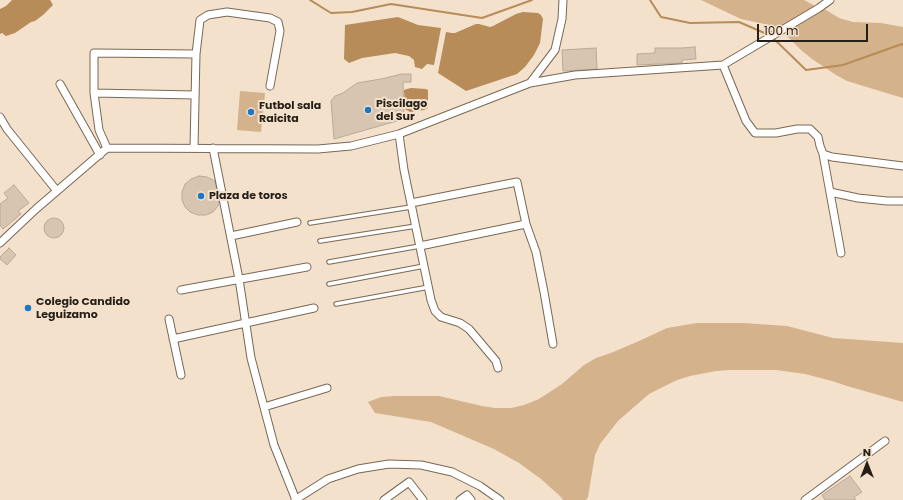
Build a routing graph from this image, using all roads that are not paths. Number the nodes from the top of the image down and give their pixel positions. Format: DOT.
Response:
graph roads {
  1 [pos="563,0"];
  2 [pos="830,0"];
  3 [pos="196,54"];
  4 [pos="723,65"];
  5 [pos="530,83"];
  6 [pos="60,84"];
  7 [pos="270,86"];
  8 [pos="94,93"];
  9 [pos="195,95"];
  10 [pos="0,117"];
  11 [pos="398,134"];
  12 [pos="107,148"];
  13 [pos="194,148"];
  14 [pos="213,148"];
  15 [pos="823,154"];
  16 [pos="100,155"];
  17 [pos="903,166"];
  18 [pos="57,191"];
  19 [pos="830,192"];
  20 [pos="903,201"];
  21 [pos="411,205"];
  22 [pos="297,222"];
  23 [pos="310,223"];
  24 [pos="526,224"];
  25 [pos="416,226"];
  26 [pos="231,236"];
  27 [pos="320,241"];
  28 [pos="0,243"];
  29 [pos="420,246"];
  30 [pos="841,253"];
  31 [pos="329,262"];
  32 [pos="307,266"];
  33 [pos="424,266"];
  34 [pos="239,279"];
  35 [pos="329,284"];
  36 [pos="429,287"];
  37 [pos="181,290"];
  38 [pos="336,304"];
  39 [pos="314,308"];
  40 [pos="169,319"];
  41 [pos="245,323"];
  42 [pos="174,339"];
  43 [pos="553,344"];
  44 [pos="498,368"];
  45 [pos="181,375"];
  46 [pos="327,388"];
  47 [pos="264,407"];
  48 [pos="885,441"];
  49 [pos="299,499"];
  50 [pos="384,500"];
  51 [pos="423,500"];
  52 [pos="460,500"];
  53 [pos="471,500"];
  54 [pos="500,500"];
  55 [pos="805,500"];
  1 -- 5 [label="street"];
  2 -- 4 [label="street"];
  3 -- 7 [label="street"];
  3 -- 8 [label="street"];
  3 -- 9 [label="street"];
  4 -- 5 [label="street"];
  4 -- 15 [label="street"];
  5 -- 11 [label="street"];
  6 -- 16 [label="street"];
  8 -- 9 [label="street"];
  8 -- 12 [label="street"];
  9 -- 13 [label="street"];
  10 -- 18 [label="street"];
  11 -- 14 [label="street"];
  11 -- 21 [label="street"];
  12 -- 13 [label="street"];
  12 -- 16 [label="street"];
  13 -- 14 [label="street"];
  14 -- 26 [label="street"];
  15 -- 17 [label="street"];
  15 -- 19 [label="street"];
  16 -- 18 [label="street"];
  18 -- 28 [label="street"];
  19 -- 20 [label="street"];
  19 -- 30 [label="street"];
  21 -- 23 [label="lane"];
  21 -- 24 [label="street"];
  21 -- 25 [label="street"];
  22 -- 26 [label="street"];
  24 -- 29 [label="street"];
  24 -- 43 [label="street"];
  25 -- 27 [label="lane"];
  25 -- 29 [label="street"];
  26 -- 34 [label="street"];
  29 -- 31 [label="lane"];
  29 -- 33 [label="street"];
  32 -- 34 [label="street"];
  33 -- 35 [label="lane"];
  33 -- 36 [label="street"];
  34 -- 37 [label="street"];
  34 -- 41 [label="street"];
  36 -- 38 [label="lane"];
  36 -- 44 [label="street"];
  39 -- 41 [label="street"];
  40 -- 42 [label="street"];
  41 -- 42 [label="street"];
  41 -- 47 [label="street"];
  42 -- 45 [label="street"];
  46 -- 47 [label="street"];
  47 -- 49 [label="street"];
  48 -- 55 [label="street"];
  49 -- 54 [label="street"];
  50 -- 51 [label="street"];
  52 -- 53 [label="street"];
}
